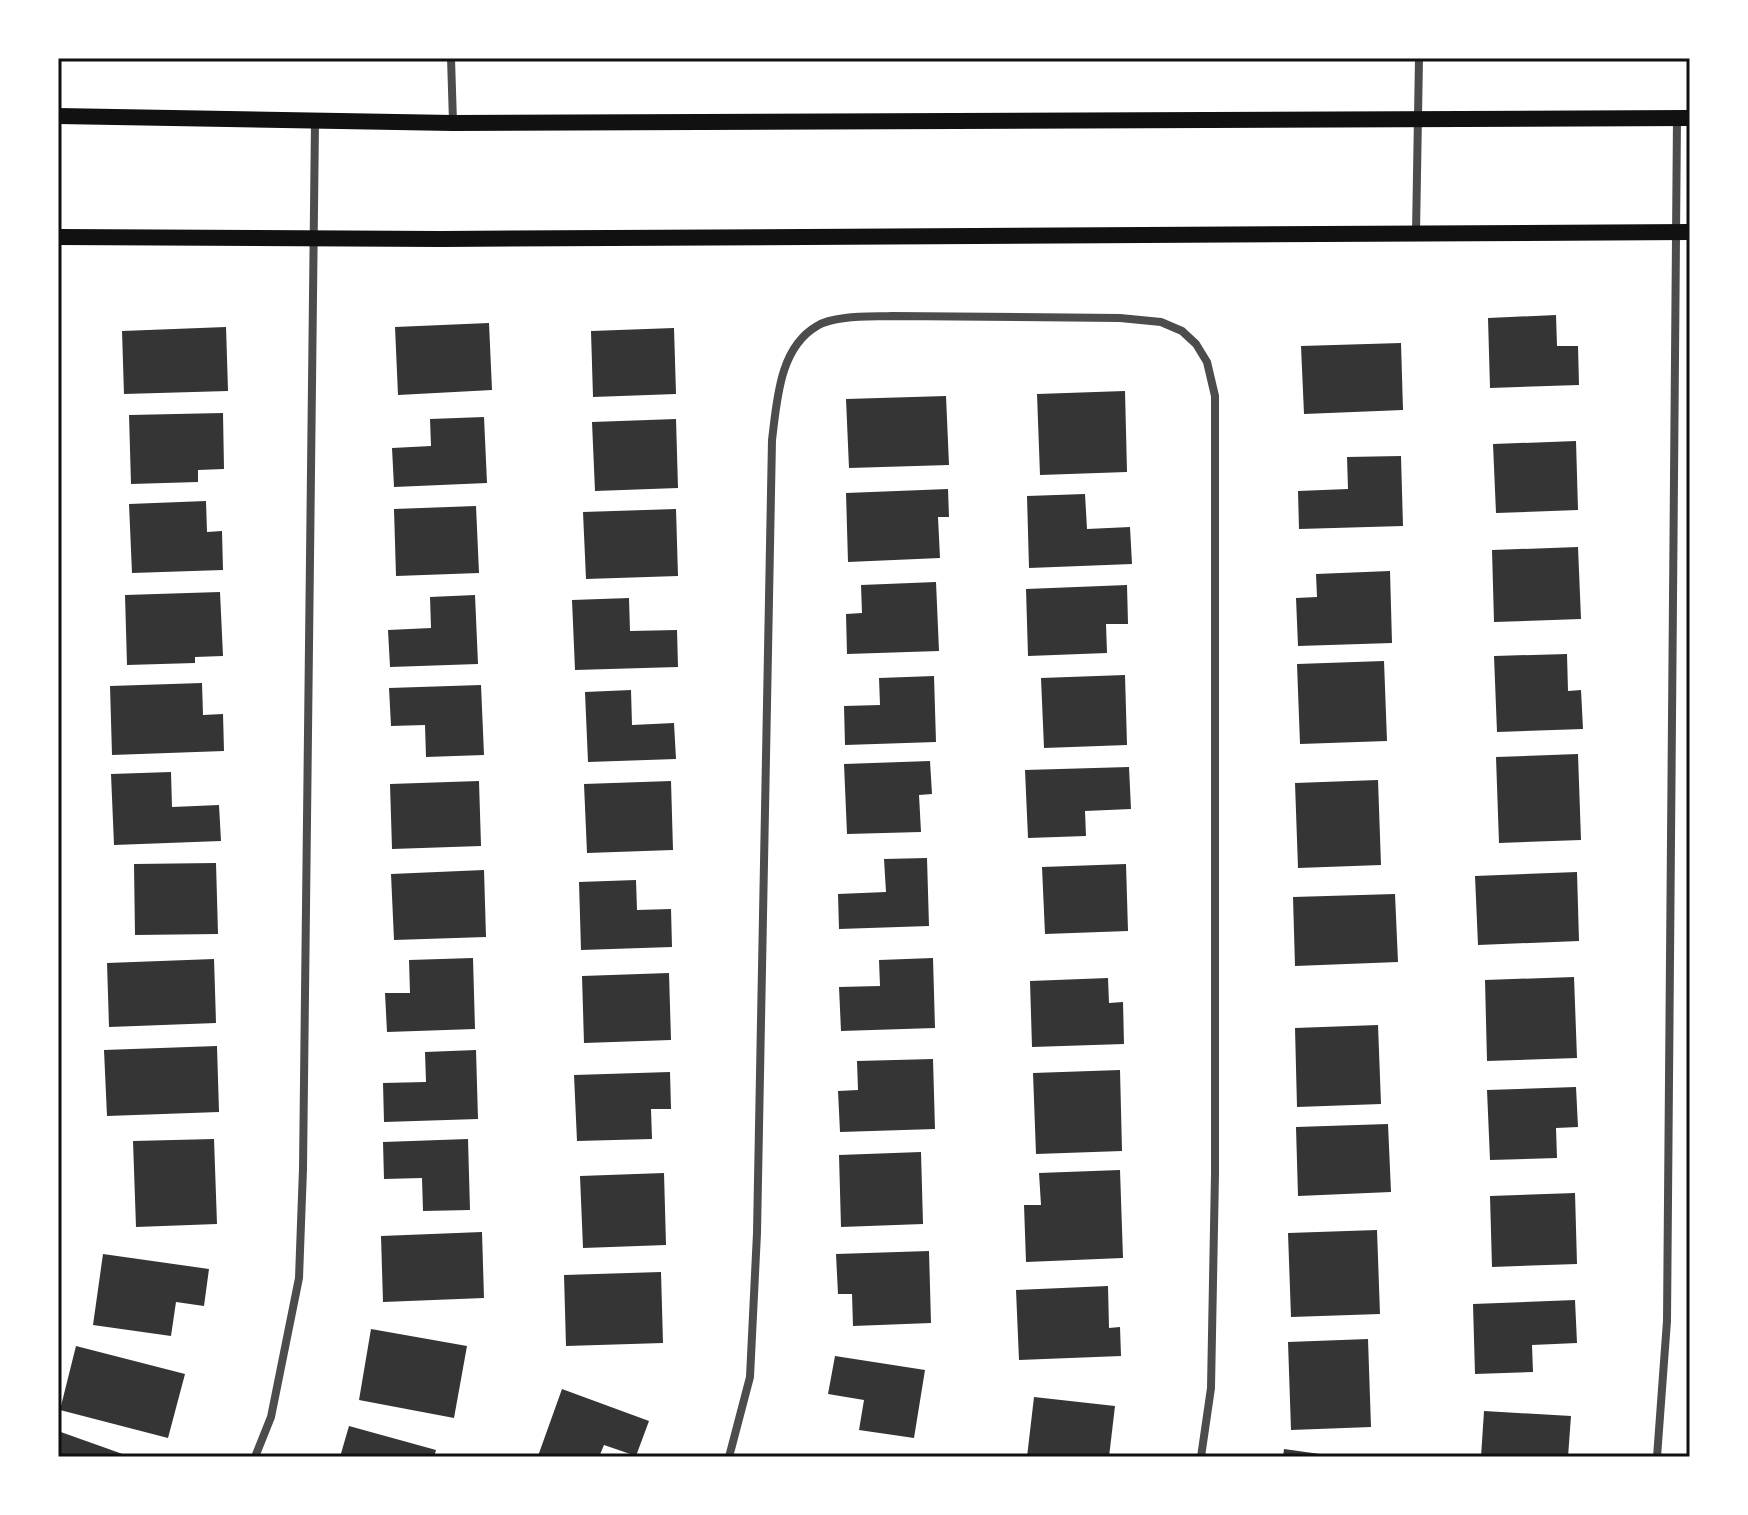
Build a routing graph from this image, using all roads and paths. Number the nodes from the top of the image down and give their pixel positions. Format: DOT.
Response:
graph roads {
  1 [pos="451,58"];
  2 [pos="1419,58"];
  3 [pos="58,116"];
  4 [pos="1418,118"];
  5 [pos="1683,118"];
  6 [pos="315,122"];
  7 [pos="453,123"];
  8 [pos="1416,232"];
  9 [pos="1682,232"];
  10 [pos="58,237"];
  11 [pos="314,239"];
  12 [pos="255,1457"];
  13 [pos="729,1457"];
  14 [pos="1201,1457"];
  15 [pos="1657,1457"];
  1 -- 7 [label="street"];
  2 -- 4 [label="street"];
  3 -- 6 [label="main road"];
  4 -- 5 [label="main road"];
  4 -- 7 [label="main road"];
  4 -- 8 [label="street"];
  5 -- 9 [label="street"];
  6 -- 7 [label="main road"];
  6 -- 11 [label="street"];
  8 -- 9 [label="main road"];
  8 -- 11 [label="main road"];
  9 -- 15 [label="street"];
  10 -- 11 [label="main road"];
  11 -- 12 [label="street"];
  13 -- 14 [label="street"];
}
